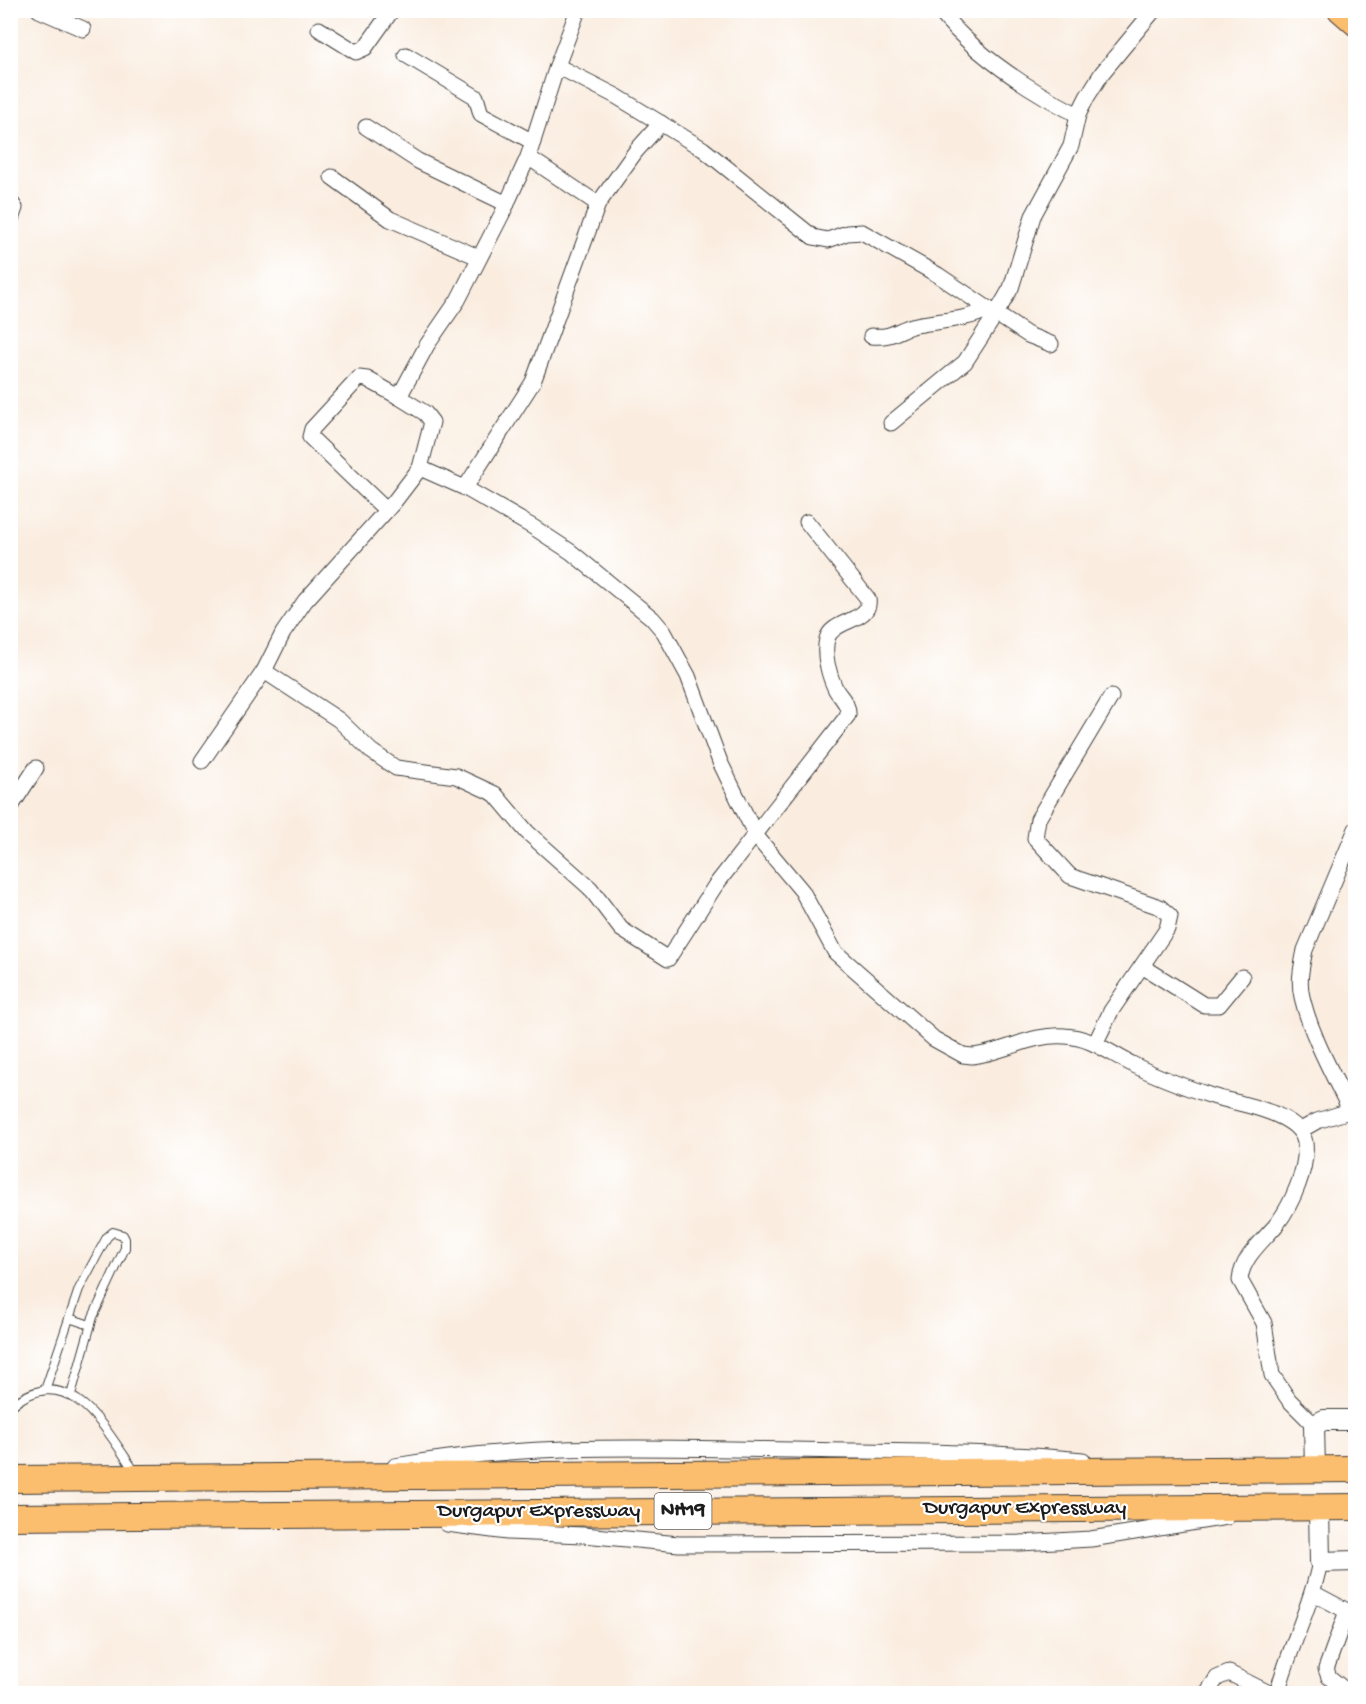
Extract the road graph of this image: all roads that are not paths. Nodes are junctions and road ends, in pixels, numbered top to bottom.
1 (39, 10) edge
2 (392, 10) edge
3 (578, 10) edge
4 (939, 10) edge
5 (1154, 10) edge
6 (1340, 10) edge
7 (1356, 24) edge
8 (83, 29) dead end
9 (319, 29) dead end
10 (405, 55) dead end
11 (557, 66) junction
12 (1078, 115) junction
13 (660, 123) junction
14 (366, 127) dead end
15 (533, 142) junction
16 (528, 157) junction
17 (332, 177) dead end
18 (10, 201) edge
19 (507, 204) junction
20 (597, 204) junction
21 (10, 222) edge
22 (478, 257) junction
23 (992, 311) junction
24 (871, 336) dead end
25 (1051, 344) dead end
26 (399, 397) junction
27 (891, 423) dead end
28 (420, 468) junction
29 (465, 488) junction
30 (386, 510) junction
31 (807, 522) dead end
32 (264, 671) junction
33 (1111, 697) dead end
34 (202, 761) dead end
35 (36, 768) dead end
36 (10, 808) edge
37 (1356, 829) edge
38 (756, 836) junction
39 (1142, 966) junction
40 (1242, 977) dead end
41 (1095, 1044) junction
42 (1353, 1110) edge
43 (1301, 1130) junction
44 (69, 1318) junction
45 (90, 1325) junction
46 (45, 1390) junction
47 (71, 1395) junction
48 (10, 1407) edge
49 (1356, 1420) edge
50 (1314, 1425) junction
51 (1356, 1469) edge
52 (1315, 1470) junction
53 (140, 1478) junction
54 (10, 1479) edge
55 (1319, 1507) junction
56 (1356, 1507) edge
57 (1277, 1508) junction
58 (378, 1513) junction
59 (10, 1517) edge
60 (1356, 1561) edge
61 (1320, 1562) junction
62 (1313, 1593) junction
63 (1206, 1694) edge
64 (1271, 1694) edge
65 (1277, 1694) edge
66 (1350, 1694) edge

1 - 8 street
2 - 9 street
3 - 11 street
4 - 12 street
5 - 12 street
6 - 7 main road
10 - 15 street
11 - 13 street
11 - 15 street
12 - 23 street
13 - 20 street
13 - 23 street
14 - 19 street
15 - 16 street
16 - 19 street
16 - 20 street
17 - 22 street
18 - 21 street
19 - 22 street
20 - 29 street
22 - 26 street
23 - 24 street
23 - 25 street
23 - 27 street
26 - 28 street
26 - 30 street
28 - 29 street
28 - 30 street
29 - 38 street
30 - 32 street
31 - 38 street
32 - 34 street
32 - 38 street
33 - 39 street
35 - 36 street
37 - 42 street
38 - 41 street
39 - 40 street
39 - 41 street
41 - 43 street
42 - 43 street
43 - 50 street
44 - 45 lane
44 - 45 lane
44 - 46 lane
45 - 47 lane
46 - 47 lane
46 - 48 lane
47 - 53 lane
49 - 50 street
50 - 52 street
51 - 52 highway, Durgapur Expressway / NH19
52 - 53 highway, Durgapur Expressway / NH19
53 - 54 highway, Durgapur Expressway / NH19
55 - 56 highway, Durgapur Expressway / NH19
55 - 57 highway, Durgapur Expressway / NH19
55 - 61 street
57 - 58 highway, Durgapur Expressway / NH19
57 - 58 street
58 - 59 highway, Durgapur Expressway / NH19
60 - 61 street
61 - 62 street
62 - 65 street
62 - 66 street
63 - 64 street

